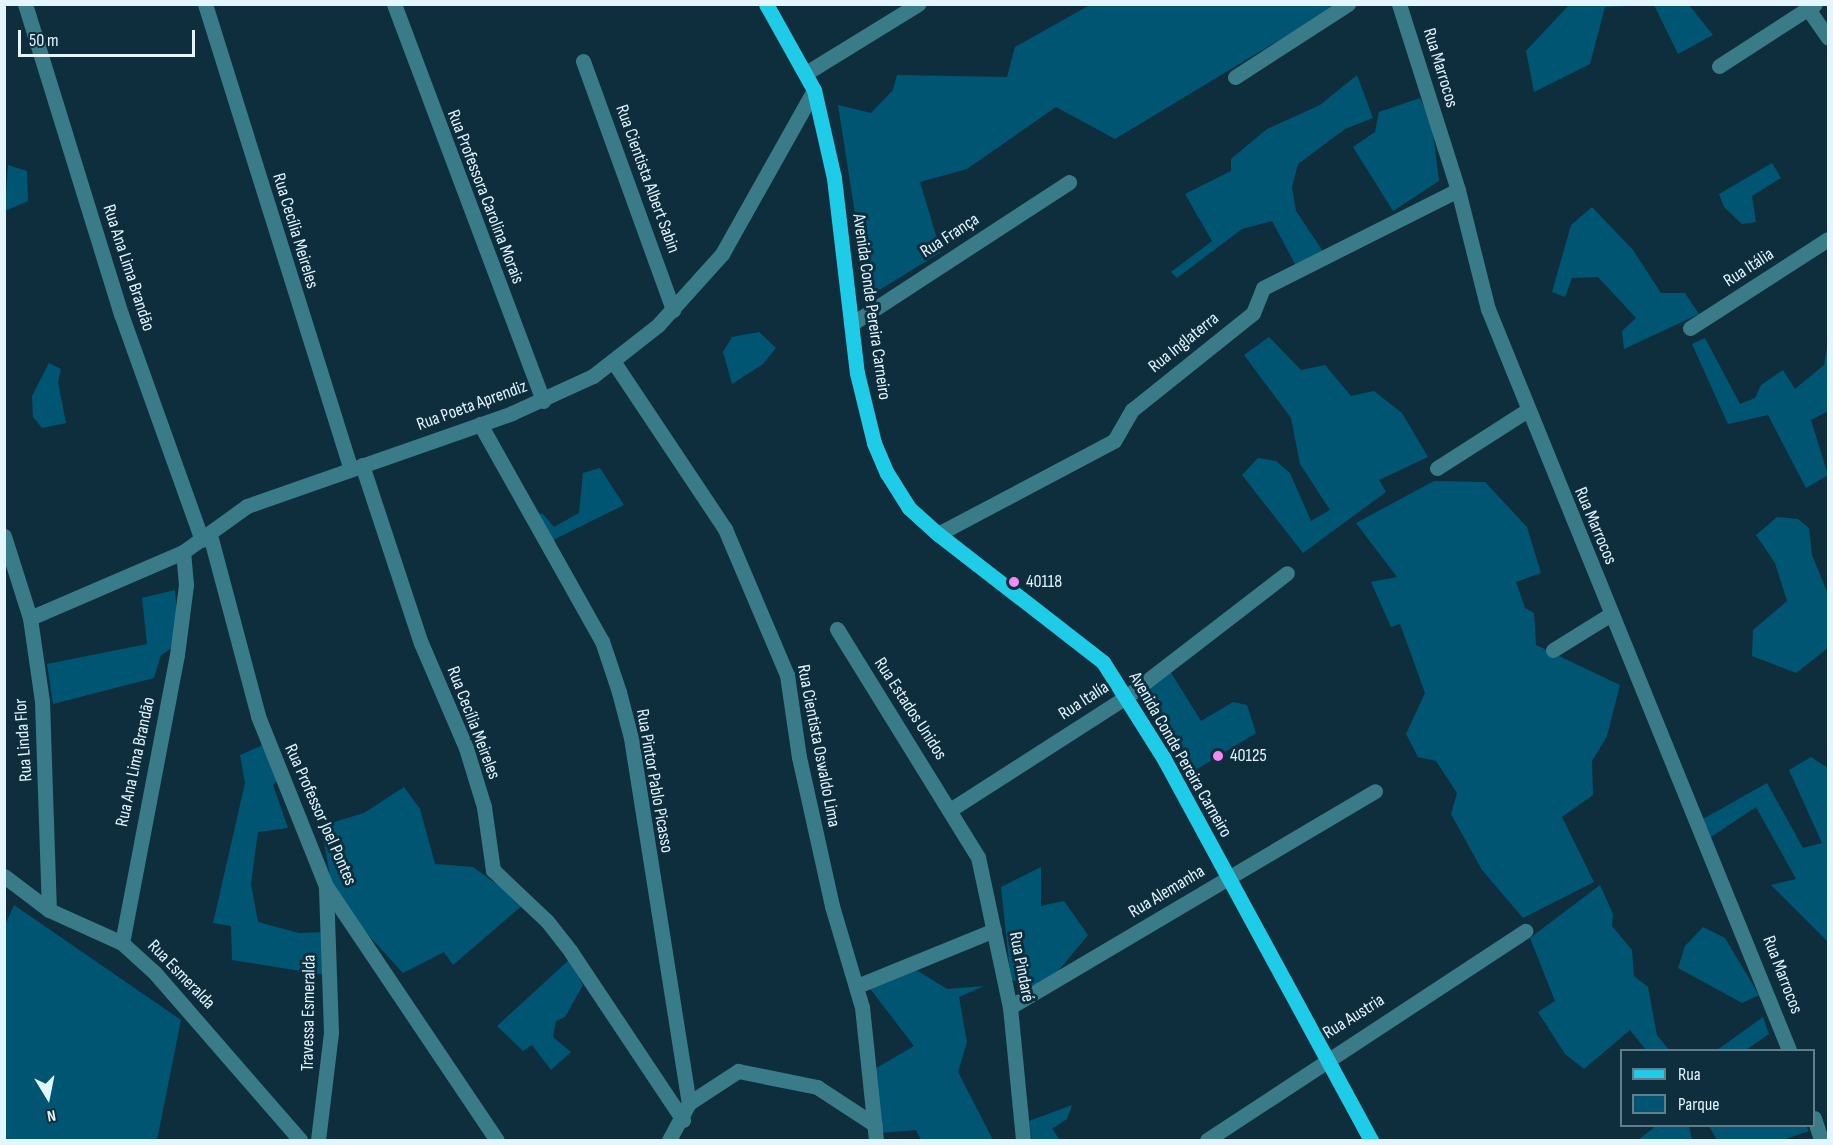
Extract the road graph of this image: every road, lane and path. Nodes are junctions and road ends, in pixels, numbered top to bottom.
1 (25, 4) edge
2 (205, 4) edge
3 (394, 4) edge
4 (766, 4) edge
5 (918, 4) edge
6 (1348, 4) edge
7 (1399, 4) edge
8 (1812, 7) edge
9 (1828, 38) edge
10 (584, 61) dead end
11 (1719, 66) dead end
12 (806, 73) junction
13 (1235, 77) dead end
14 (814, 90) junction
15 (1069, 182) dead end
16 (1458, 190) junction
17 (1828, 240) edge
18 (673, 310) junction
19 (853, 323) junction
20 (1690, 328) dead end
21 (613, 361) junction
22 (543, 401) junction
23 (1526, 411) junction
24 (480, 424) junction
25 (356, 467) junction
26 (1437, 468) dead end
27 (938, 534) junction
28 (4, 536) edge
29 (206, 537) junction
30 (183, 552) junction
31 (1287, 573) dead end
32 (1611, 614) junction
33 (30, 618) junction
34 (837, 628) dead end
35 (1553, 650) dead end
36 (1126, 697) junction
37 (1375, 790) dead end
38 (952, 808) junction
39 (4, 876) edge
40 (1228, 878) junction
41 (326, 886) junction
42 (49, 910) junction
43 (994, 930) junction
44 (1525, 931) dead end
45 (122, 943) junction
46 (857, 987) junction
47 (1010, 1007) junction
48 (1790, 1049) edge
49 (1328, 1056) junction
50 (689, 1103) junction
51 (683, 1120) junction
52 (1815, 1121) edge
53 (875, 1133) edge
54 (300, 1140) edge
55 (318, 1140) edge
56 (497, 1140) edge
57 (669, 1140) edge
58 (1023, 1140) edge
59 (1207, 1140) edge
60 (1371, 1140) edge
61 (1821, 1140) edge

1 - 29 street, Rua Ana Lima Brandão
2 - 25 street, Rua Cecília Meireles
3 - 22 street, Rua Professora Carolina Morais
4 - 12 main road, Avenida Conde Pereira Carneiro
5 - 12 street
6 - 13 street
7 - 16 street, Rua Marrocos
8 - 9 street
8 - 11 street
10 - 18 street, Rua Cientista Albert Sabin
12 - 14 main road, Avenida Conde Pereira Carneiro
14 - 18 street, Rua Poeta Aprendiz
14 - 19 main road, Avenida Conde Pereira Carneiro
15 - 19 street, Rua França
16 - 23 street, Rua Marrocos
16 - 27 street, Rua Inglaterra
17 - 20 street, Rua Itália
18 - 21 street, Rua Poeta Aprendiz
19 - 27 main road, Avenida Conde Pereira Carneiro
21 - 22 street, Rua Poeta Aprendiz
21 - 46 street, Rua Cientista Oswaldo Lima
22 - 24 street, Rua Poeta Aprendiz
23 - 26 street
23 - 32 street, Rua Marrocos
24 - 25 street, Rua Poeta Aprendiz
24 - 50 street, Rua Pintor Pablo Picasso
25 - 29 street, Rua Poeta Aprendiz
25 - 51 street, Rua Cecília Meireles
27 - 36 main road, Avenida Conde Pereira Carneiro
28 - 33 street, Rua Linda Flor
29 - 30 street, Rua Poeta Aprendiz
29 - 41 street, Rua Professor Joel Pontes
30 - 33 street, Rua Poeta Aprendiz
30 - 45 street, Rua Ana Lima Brandão
31 - 36 street, Rua Italía
32 - 35 street
32 - 48 street, Rua Marrocos
33 - 42 street, Rua Linda Flor
34 - 38 street, Rua Estados Unidos
36 - 38 street, Rua Italía
36 - 40 main road, Avenida Conde Pereira Carneiro
37 - 40 street, Rua Alemanha
38 - 43 street, Rua Pindaré
39 - 42 street, Rua Esmeralda
40 - 47 street, Rua Alemanha
40 - 49 main road, Avenida Conde Pereira Carneiro
41 - 55 street, Travessa Esmeralda
41 - 56 street, Rua Professor Joel Pontes
42 - 45 street, Rua Esmeralda
43 - 46 street
43 - 47 street, Rua Pindaré
44 - 49 street, Rua Austria
45 - 54 street, Rua Esmeralda
46 - 53 street, Rua Cientista Oswaldo Lima
47 - 58 street, Rua Pindaré
49 - 59 street, Rua Austria
49 - 60 main road, Avenida Conde Pereira Carneiro
50 - 51 street
50 - 53 street
51 - 57 street
52 - 61 street

